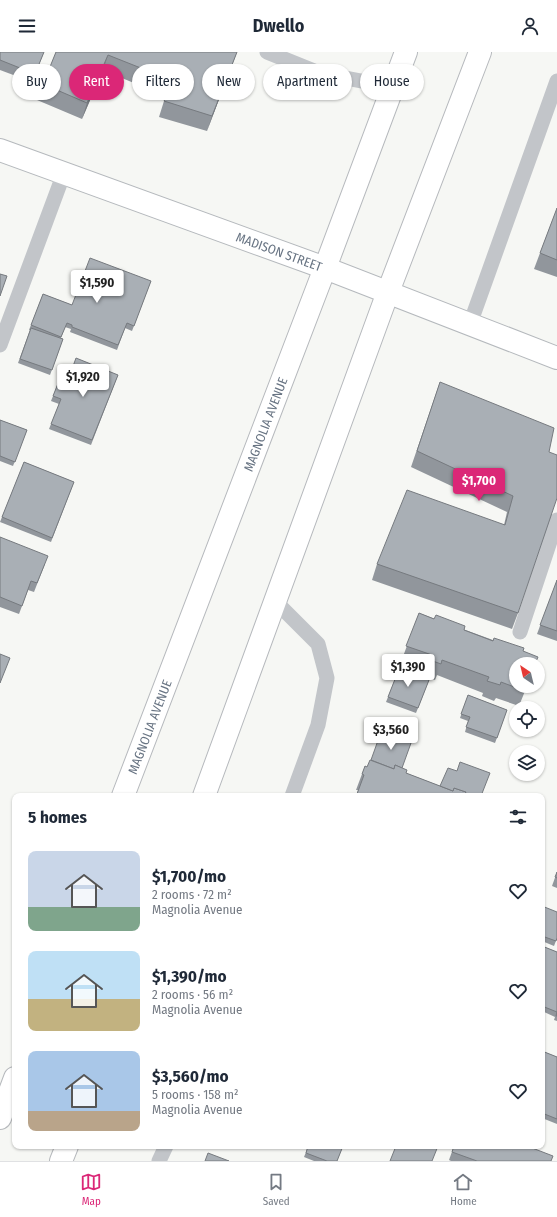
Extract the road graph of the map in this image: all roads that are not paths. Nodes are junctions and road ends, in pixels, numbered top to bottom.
1 (267, 52) edge
2 (406, 52) edge
3 (480, 52) edge
4 (402, 64) edge
5 (360, 81) edge
6 (557, 81) edge
7 (388, 100) edge
8 (0, 150) edge
9 (64, 173) junction
10 (325, 268) junction
11 (388, 292) junction
12 (470, 324) junction
13 (0, 345) edge
14 (557, 358) edge
15 (557, 520) edge
16 (275, 601) junction
17 (520, 632) edge
18 (124, 793) edge
19 (205, 793) edge
20 (293, 793) edge
21 (12, 1086) edge
22 (0, 1118) edge
23 (66, 1149) edge
24 (165, 1149) edge
25 (61, 1161) edge
26 (159, 1161) edge

1 - 5 lane
2 - 4 main road, MAGNOLIA AVENUE
3 - 11 main road
6 - 12 lane
7 - 10 main road, MAGNOLIA AVENUE
8 - 9 main road, MADISON STREET
9 - 10 main road, MADISON STREET
9 - 13 lane
10 - 11 main road, MADISON STREET
10 - 18 main road, MAGNOLIA AVENUE
11 - 12 main road, MADISON STREET
11 - 16 main road
12 - 14 main road, MADISON STREET
15 - 17 lane
16 - 19 main road
16 - 20 lane
21 - 22 main road
23 - 25 main road
24 - 26 lane

